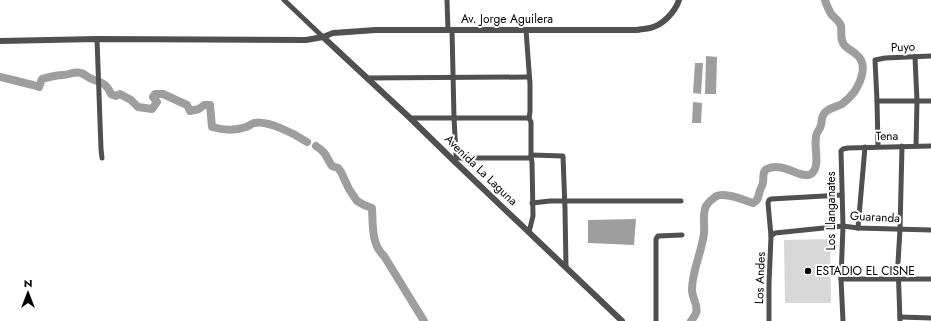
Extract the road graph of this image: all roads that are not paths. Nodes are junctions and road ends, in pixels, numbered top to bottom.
1 (284, 0) edge
2 (447, 0) edge
3 (679, 0) edge
4 (450, 30) junction
5 (526, 30) junction
6 (323, 37) junction
7 (97, 39) junction
8 (0, 41) edge
9 (931, 56) edge
10 (915, 57) junction
11 (529, 77) junction
12 (367, 78) junction
13 (453, 78) junction
14 (877, 101) junction
15 (917, 101) junction
16 (931, 101) edge
17 (410, 118) junction
18 (454, 118) junction
19 (529, 118) junction
20 (878, 146) junction
21 (902, 146) junction
22 (916, 146) junction
23 (931, 146) edge
24 (865, 147) junction
25 (843, 149) joint
26 (531, 156) junction
27 (102, 158) dead end
28 (454, 159) junction
29 (842, 195) junction
30 (564, 201) junction
31 (680, 201) dead end
32 (532, 203) junction
33 (843, 226) junction
34 (858, 228) junction
35 (900, 229) junction
36 (931, 230) edge
37 (529, 232) junction
38 (682, 235) dead end
39 (771, 236) junction
40 (566, 267) junction
41 (840, 279) junction
42 (899, 279) junction
43 (931, 279) edge
44 (931, 318) edge
45 (900, 319) edge
46 (622, 321) edge
47 (656, 321) edge
48 (769, 321) edge
49 (843, 321) edge

1 - 6 street
2 - 4 street
3 - 5 street, Av. Jorge Aguilera
4 - 5 street, Av. Jorge Aguilera
4 - 6 street, Av. Jorge Aguilera
4 - 13 street
5 - 11 street
6 - 7 street, Av. Jorge Aguilera
6 - 12 street, Avenida La Laguna
7 - 8 street, Av. Jorge Aguilera
7 - 27 street
9 - 10 street, Puyo
10 - 14 street, Puyo
10 - 15 street
11 - 13 street
11 - 19 street
12 - 13 street
12 - 17 street, Avenida La Laguna
13 - 18 street
14 - 15 street
14 - 20 street
15 - 16 street
15 - 22 street
17 - 18 street
17 - 28 street, Avenida La Laguna
18 - 19 street
18 - 28 street
19 - 26 street
20 - 21 street, Tena
20 - 24 street, Tena
21 - 22 street, Tena
21 - 35 street
22 - 23 street, Tena
24 - 25 street, Tena
24 - 34 street
25 - 29 street, Los Llanganates
26 - 28 street
26 - 30 street
26 - 32 street
28 - 37 street, Avenida La Laguna
29 - 33 street, Los Llanganates
29 - 39 street, Los Andes
30 - 31 street
30 - 32 street
30 - 40 street
32 - 37 street
33 - 34 street, Guaranda
33 - 39 street, Guaranda
33 - 41 street, Los Llanganates
34 - 35 street, Guaranda
35 - 36 street, Guaranda
35 - 42 street
37 - 40 street, Avenida La Laguna
38 - 47 street
39 - 48 street, Los Andes
40 - 46 street, Avenida La Laguna
41 - 42 street
41 - 49 street, Los Llanganates
42 - 43 street
42 - 45 street
44 - 45 street

